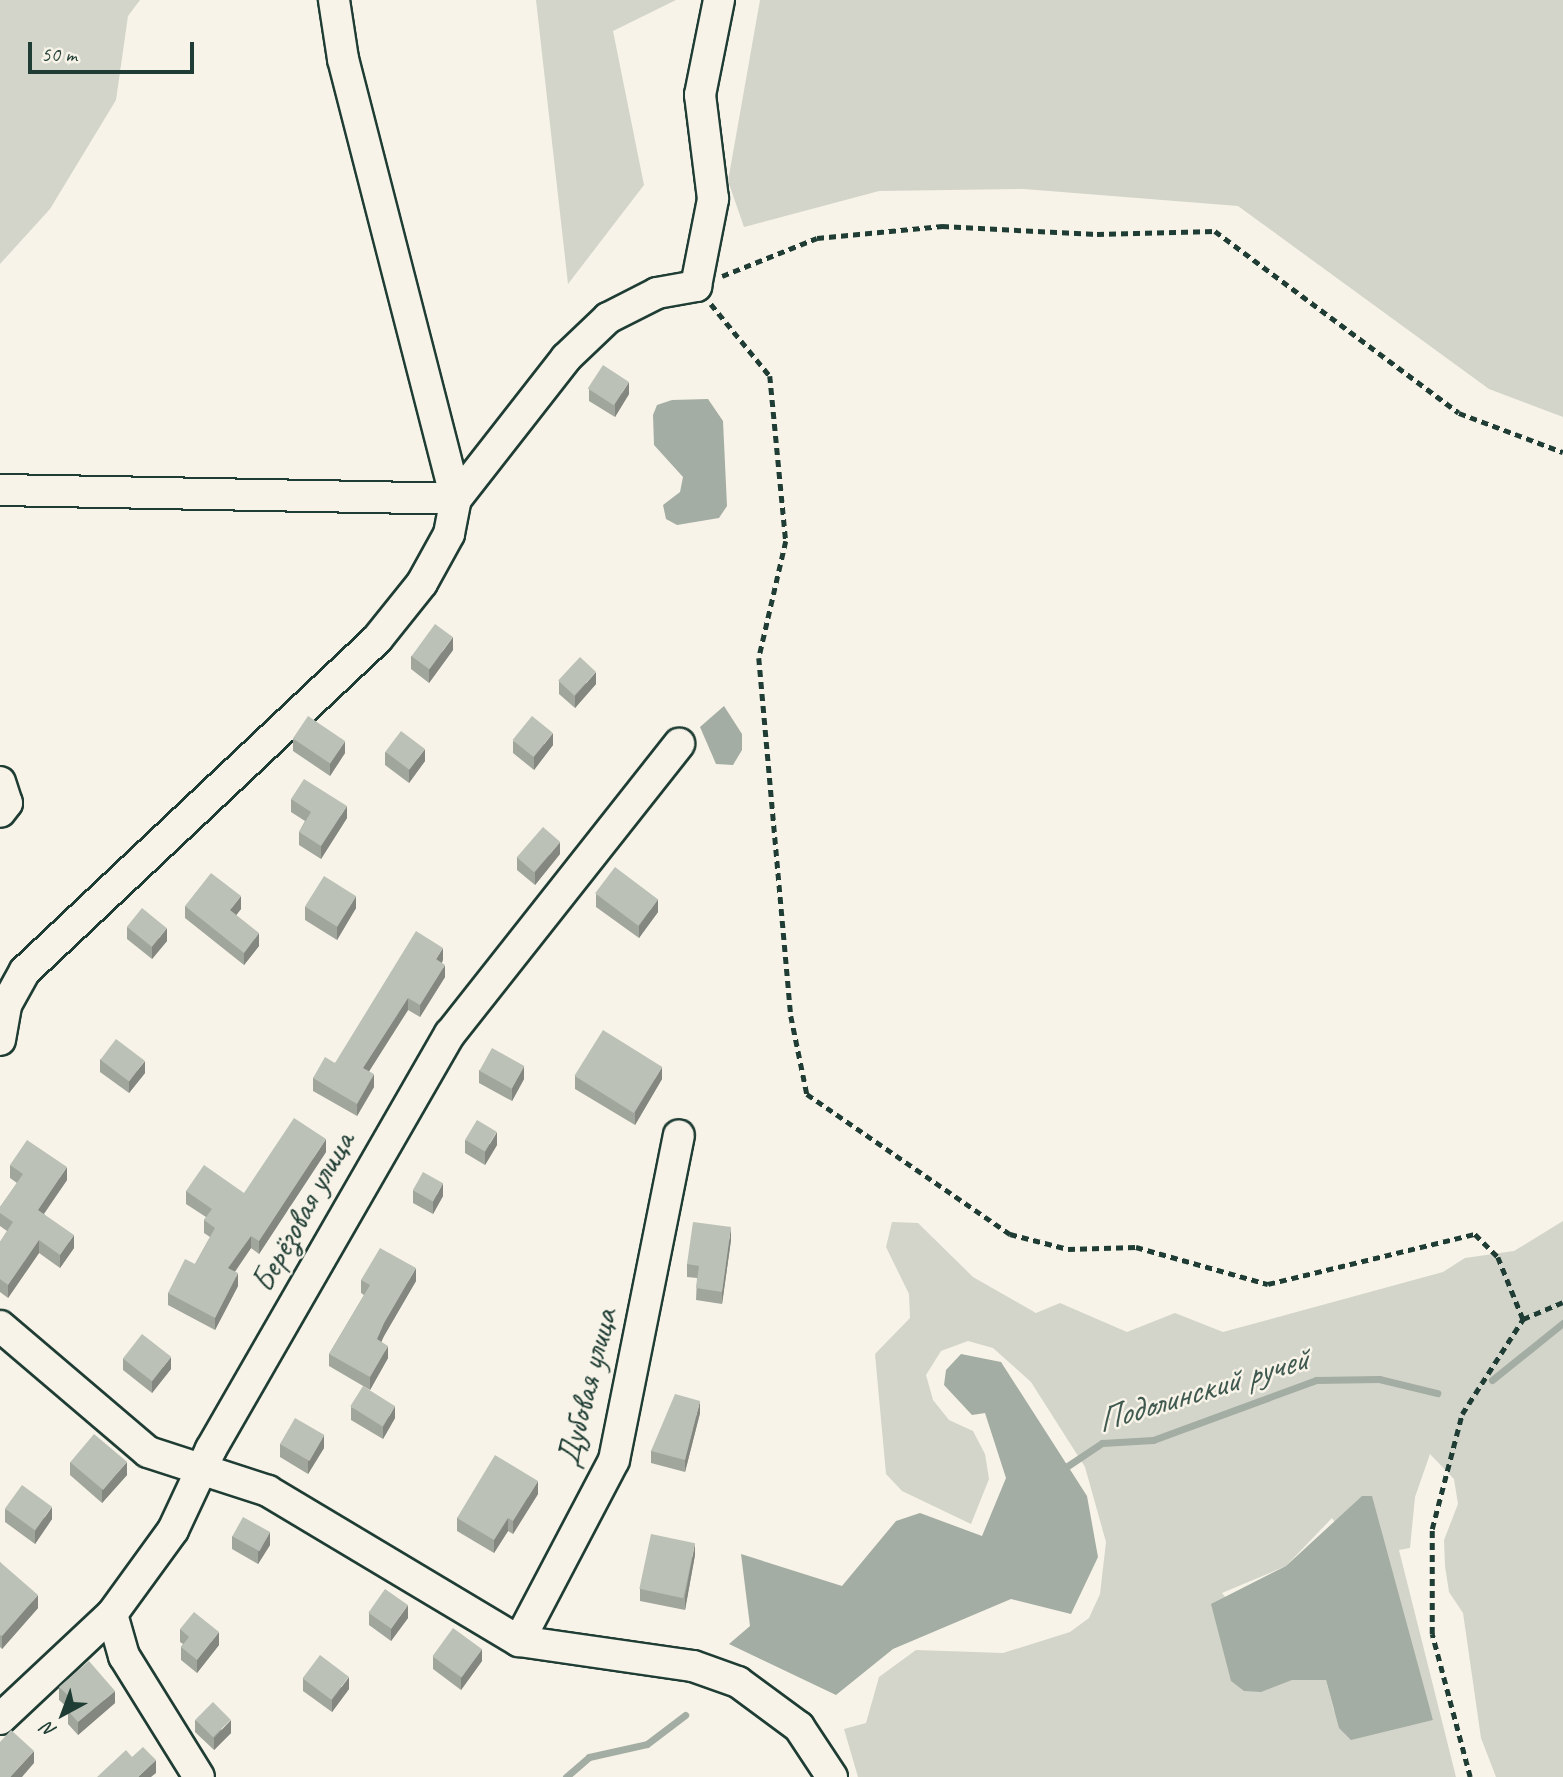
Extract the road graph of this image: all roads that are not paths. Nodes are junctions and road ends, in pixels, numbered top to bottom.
1 (334, 0) edge
2 (719, 0) edge
3 (0, 490) edge
4 (456, 499) junction
5 (679, 744) dead end
6 (0, 782) edge
7 (0, 812) edge
8 (0, 1040) edge
9 (679, 1135) dead end
10 (0, 1326) edge
11 (199, 1471) junction
12 (112, 1615) junction
13 (519, 1641) junction
14 (0, 1719) edge
15 (199, 1777) edge
16 (832, 1777) edge

1 - 4 street
2 - 4 street
3 - 4 street
4 - 8 street
5 - 11 street, Берёзовая улица
6 - 7 street
9 - 13 street, Дубовая улица
10 - 11 street
11 - 12 street, Берёзовая улица
11 - 13 street
12 - 14 street, Берёзовая улица
12 - 15 street
13 - 16 street

